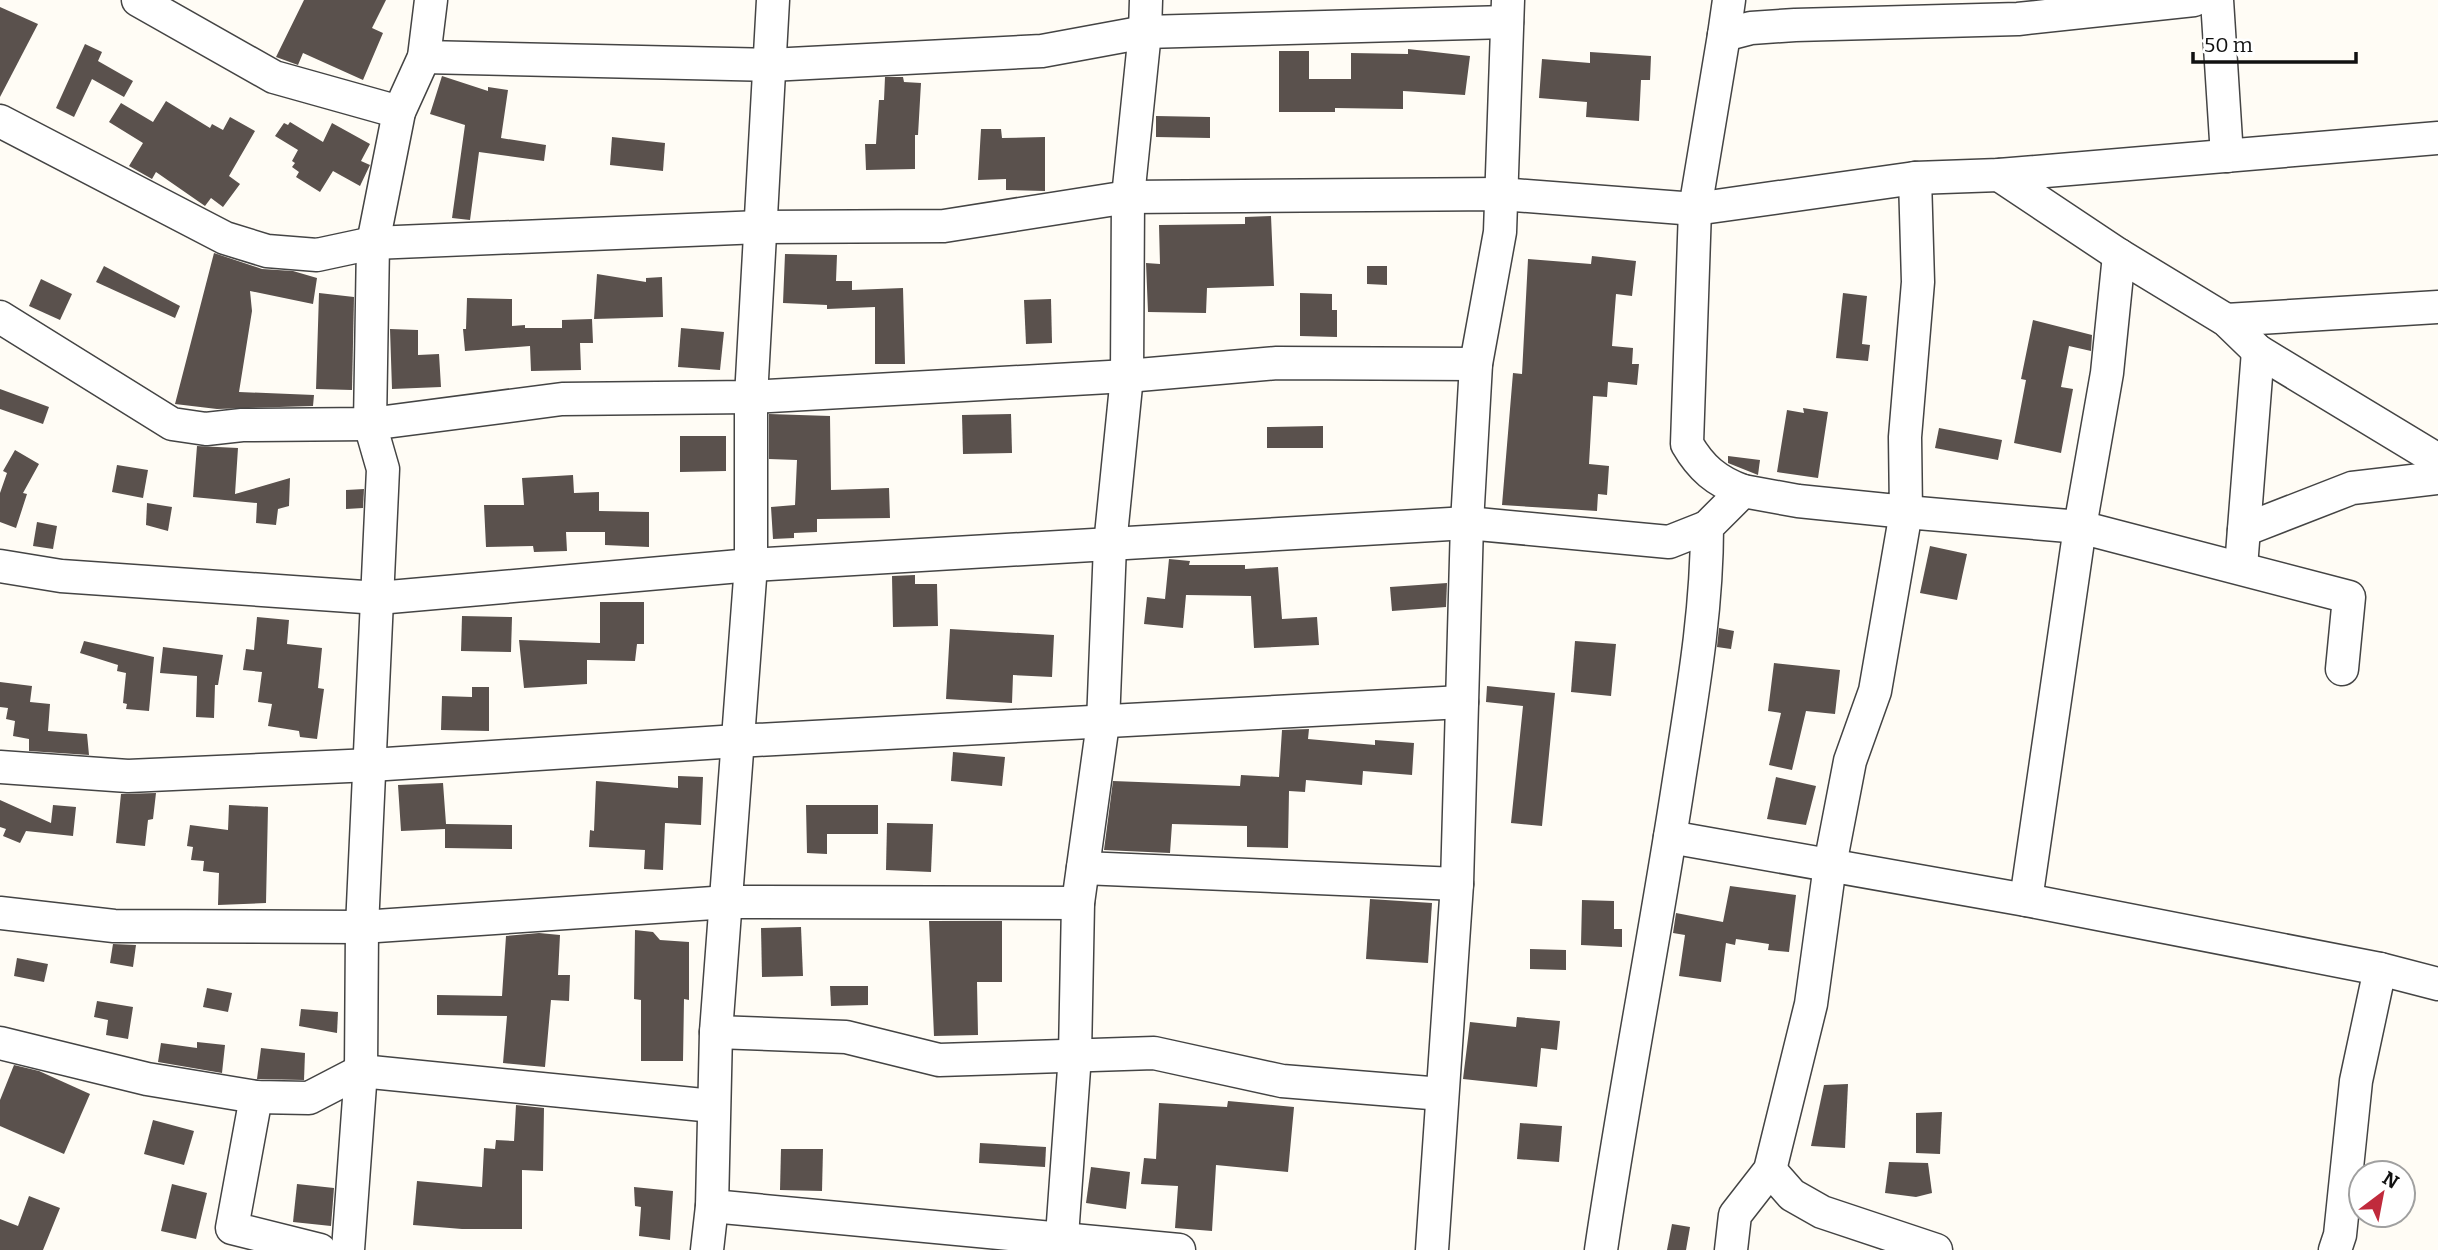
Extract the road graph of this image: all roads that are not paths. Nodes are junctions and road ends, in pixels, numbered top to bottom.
1 (138, 0) edge
2 (431, 0) edge
3 (773, 0) edge
4 (1146, 0) edge
5 (1729, 0) edge
6 (2194, 0) edge
7 (2217, 0) edge
8 (1507, 11) edge
9 (1145, 32) junction
10 (1724, 35) junction
11 (424, 57) junction
12 (770, 65) junction
13 (399, 112) junction
14 (0, 121) edge
15 (2438, 138) edge
16 (2227, 156) junction
17 (1999, 175) junction
18 (1915, 178) junction
19 (1501, 194) junction
20 (1128, 197) junction
21 (1695, 209) junction
22 (760, 227) junction
23 (373, 243) junction
24 (2119, 255) junction
25 (2438, 307) edge
26 (0, 317) edge
27 (2226, 320) junction
28 (2258, 351) junction
29 (1476, 364) junction
30 (1127, 376) junction
31 (751, 397) junction
32 (370, 424) junction
33 (2438, 460) edge
34 (2438, 478) edge
35 (1743, 491) junction
36 (1906, 512) junction
37 (1467, 523) junction
38 (1707, 527) junction
39 (2080, 527) junction
40 (2244, 530) junction
41 (1110, 545) junction
42 (751, 565) junction
43 (0, 566) edge
44 (2241, 567) junction
45 (378, 598) junction
46 (2342, 670) dead end
47 (1462, 702) junction
48 (1103, 723) junction
49 (737, 741) junction
50 (371, 765) junction
51 (0, 767) edge
52 (1670, 837) junction
53 (1830, 865) junction
54 (1083, 868) junction
55 (1457, 884) junction
56 (2026, 900) junction
57 (728, 902) junction
58 (1078, 903) junction
59 (0, 913) edge
60 (362, 927) junction
61 (2380, 969) junction
62 (2438, 984) edge
63 (716, 1032) junction
64 (0, 1044) edge
65 (1075, 1055) junction
66 (361, 1071) junction
67 (1442, 1094) junction
68 (256, 1097) junction
69 (713, 1106) junction
70 (1770, 1170) junction
71 (712, 1206) junction
72 (1062, 1245) edge
73 (320, 1250) edge
74 (348, 1250) edge
75 (707, 1250) edge
76 (1179, 1250) edge
77 (1432, 1250) edge
78 (1601, 1250) edge
79 (1731, 1250) edge
80 (1936, 1250) edge
81 (2335, 1250) edge

1 - 13 street
2 - 11 street
3 - 12 street
4 - 9 street
5 - 10 street
6 - 10 street
7 - 16 street
8 - 9 street
8 - 19 street
9 - 12 street
9 - 20 street
10 - 21 street
11 - 12 street
11 - 13 street
12 - 22 street
13 - 23 street
14 - 23 street
15 - 16 street
16 - 17 street
17 - 18 street
17 - 24 street
18 - 21 street
18 - 36 street
19 - 20 street
19 - 21 street
19 - 29 street
20 - 22 street
20 - 30 street
21 - 35 street
22 - 23 street
22 - 31 street
23 - 32 street
24 - 27 street
24 - 39 street
25 - 27 street
26 - 32 street
27 - 28 street
28 - 33 street
28 - 40 street
29 - 30 street
29 - 37 street
30 - 31 street
30 - 41 street
31 - 32 street
31 - 42 street
32 - 45 street
34 - 40 street
35 - 36 street
35 - 38 street
36 - 39 street
36 - 53 street
37 - 38 street
37 - 41 street
37 - 47 street
38 - 52 street
39 - 44 street
39 - 56 street
40 - 44 street
41 - 42 street
41 - 48 street
42 - 45 street
42 - 49 street
43 - 45 street
44 - 46 street
45 - 50 street
47 - 48 street
47 - 55 street
48 - 49 street
48 - 54 street
49 - 50 street
49 - 57 street
50 - 51 street
50 - 60 street
52 - 53 street
52 - 78 street
53 - 56 street
53 - 70 street
54 - 55 street
54 - 58 street
55 - 67 street
56 - 61 street
57 - 58 street
57 - 60 street
57 - 63 street
58 - 65 street
59 - 60 street
60 - 66 street
61 - 62 street
61 - 81 street
63 - 65 street
63 - 69 street
64 - 68 street
65 - 67 street
65 - 72 street
66 - 68 street
66 - 69 street
66 - 74 street
67 - 77 street
68 - 73 street
69 - 71 street
70 - 79 street
70 - 80 street
71 - 72 street
71 - 75 street
72 - 76 street

